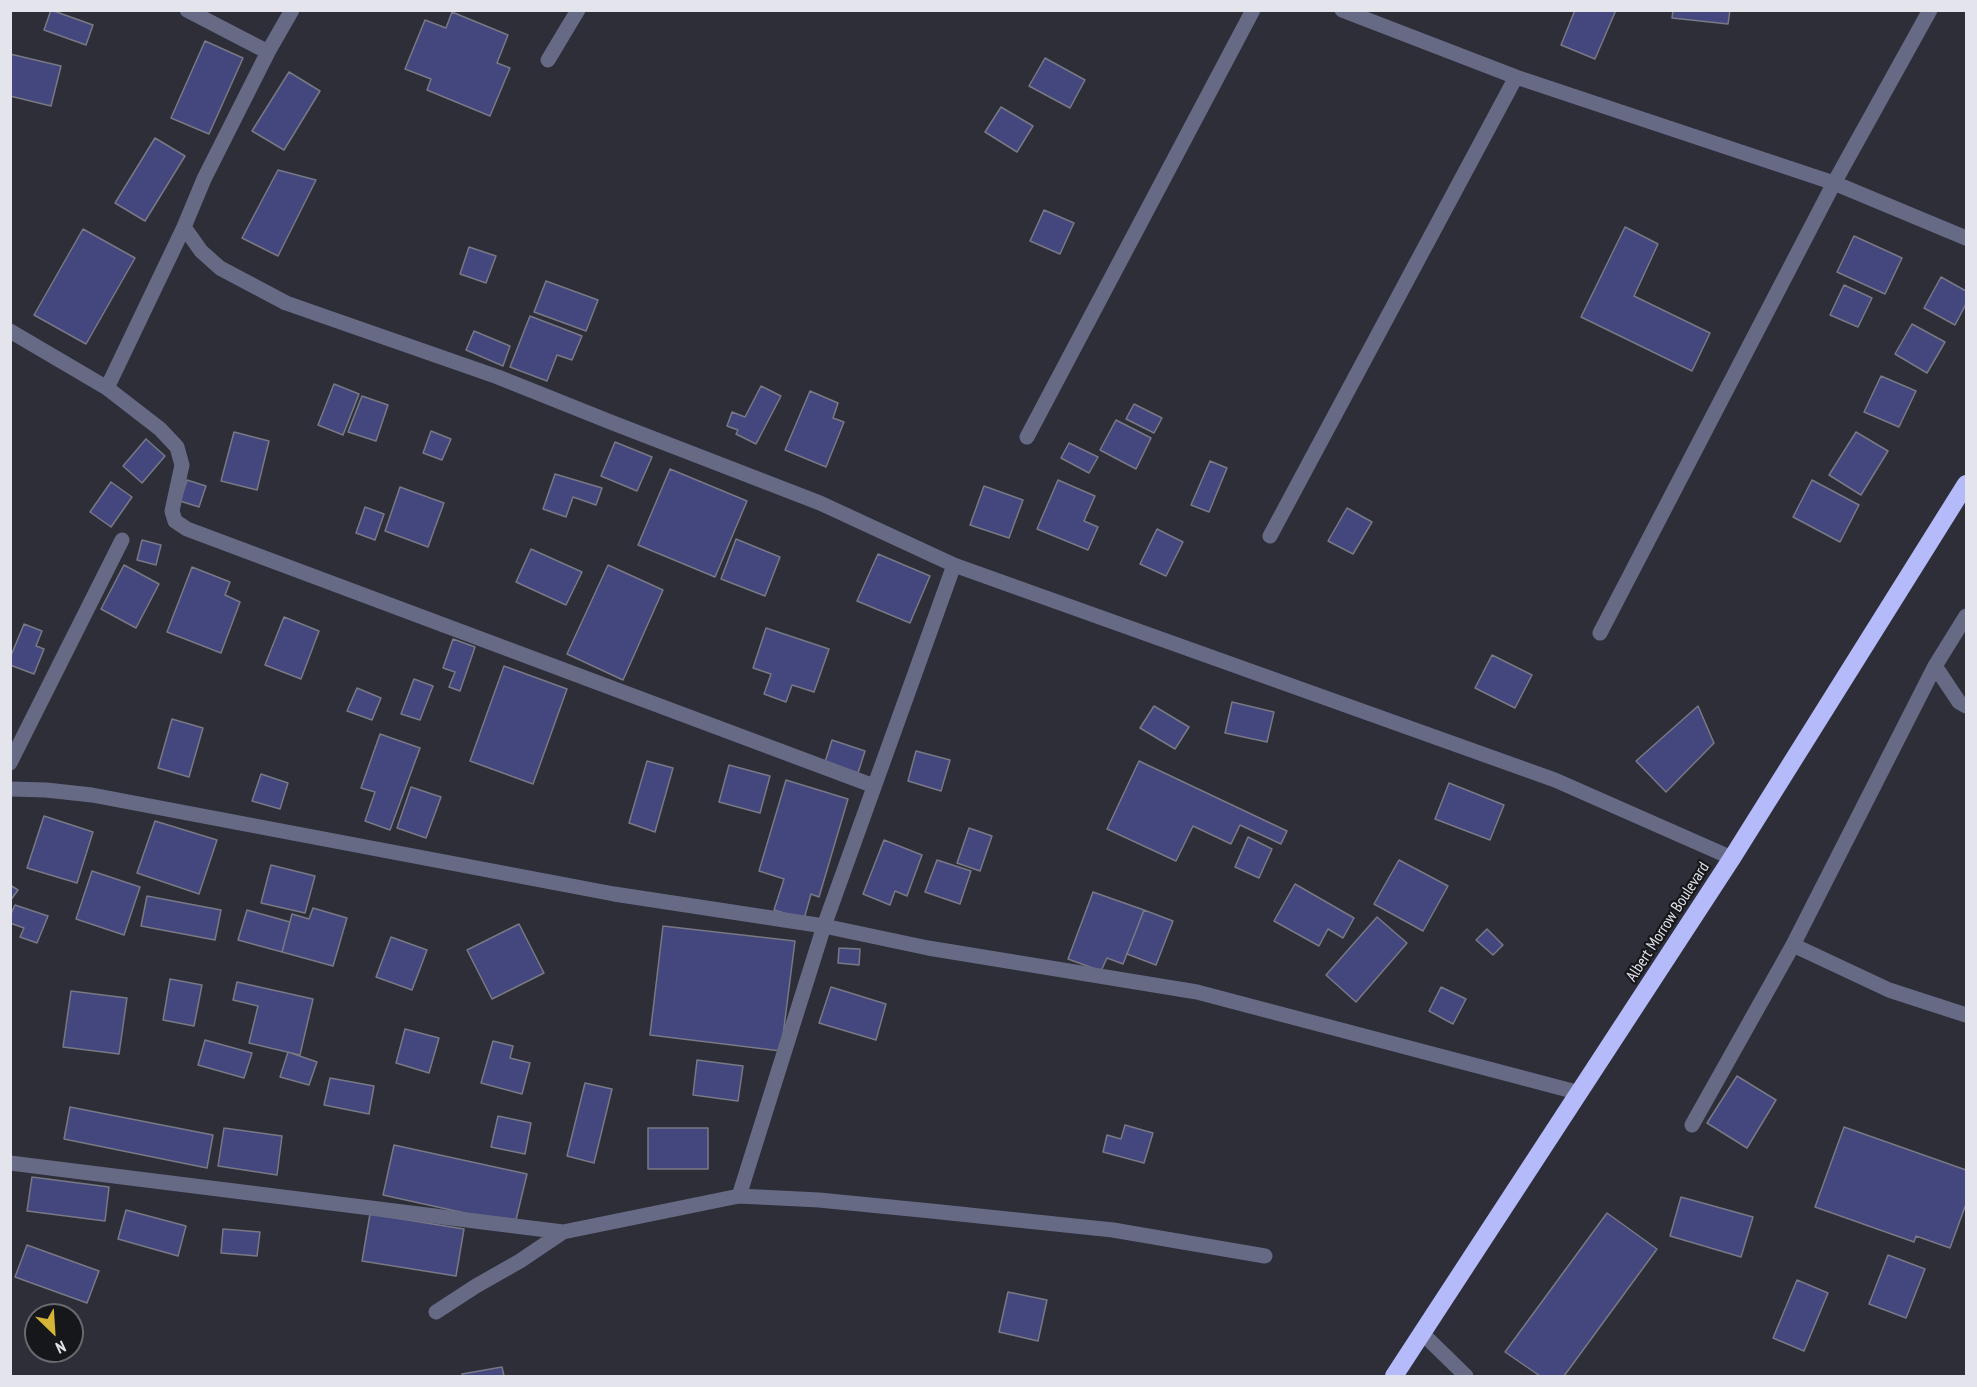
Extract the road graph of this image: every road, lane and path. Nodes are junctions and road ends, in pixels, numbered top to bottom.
1 (187, 10) edge
2 (292, 10) edge
3 (578, 10) edge
4 (1253, 10) edge
5 (1342, 10) edge
6 (1930, 10) edge
7 (268, 52) junction
8 (548, 60) dead end
9 (1516, 77) junction
10 (1834, 183) junction
11 (184, 227) junction
12 (1966, 238) edge
13 (10, 332) edge
14 (107, 388) junction
15 (1028, 437) dead end
16 (1966, 484) edge
17 (1270, 536) dead end
18 (122, 540) dead end
19 (954, 565) junction
20 (1966, 616) edge
21 (1600, 633) dead end
22 (1935, 666) junction
23 (1966, 706) edge
24 (10, 763) edge
25 (874, 786) junction
26 (10, 789) edge
27 (1732, 858) junction
28 (824, 926) junction
29 (1793, 945) junction
30 (1966, 1015) edge
31 (1580, 1093) junction
32 (1692, 1125) dead end
33 (10, 1163) edge
34 (739, 1196) junction
35 (563, 1232) junction
36 (1266, 1256) dead end
37 (436, 1312) dead end
38 (1423, 1334) junction
39 (1394, 1377) edge
40 (1466, 1377) edge

1 - 7 street
2 - 7 street
3 - 8 street
4 - 15 street
5 - 9 street
6 - 10 street
7 - 11 street
9 - 10 street
9 - 17 street
10 - 12 street
10 - 21 street
11 - 14 street
11 - 19 street
13 - 14 street
14 - 25 street
16 - 27 highway, Albert Morrow Boulevard
18 - 24 street
19 - 25 street
19 - 27 street
20 - 22 street
22 - 23 street
22 - 29 street
25 - 28 street
26 - 28 street
27 - 31 highway, Albert Morrow Boulevard
28 - 31 street
28 - 34 street
29 - 30 street
29 - 32 street
31 - 38 highway, Albert Morrow Boulevard
33 - 35 street
34 - 35 street
34 - 36 street
35 - 37 street
38 - 39 highway, Albert Morrow Boulevard
38 - 40 street

